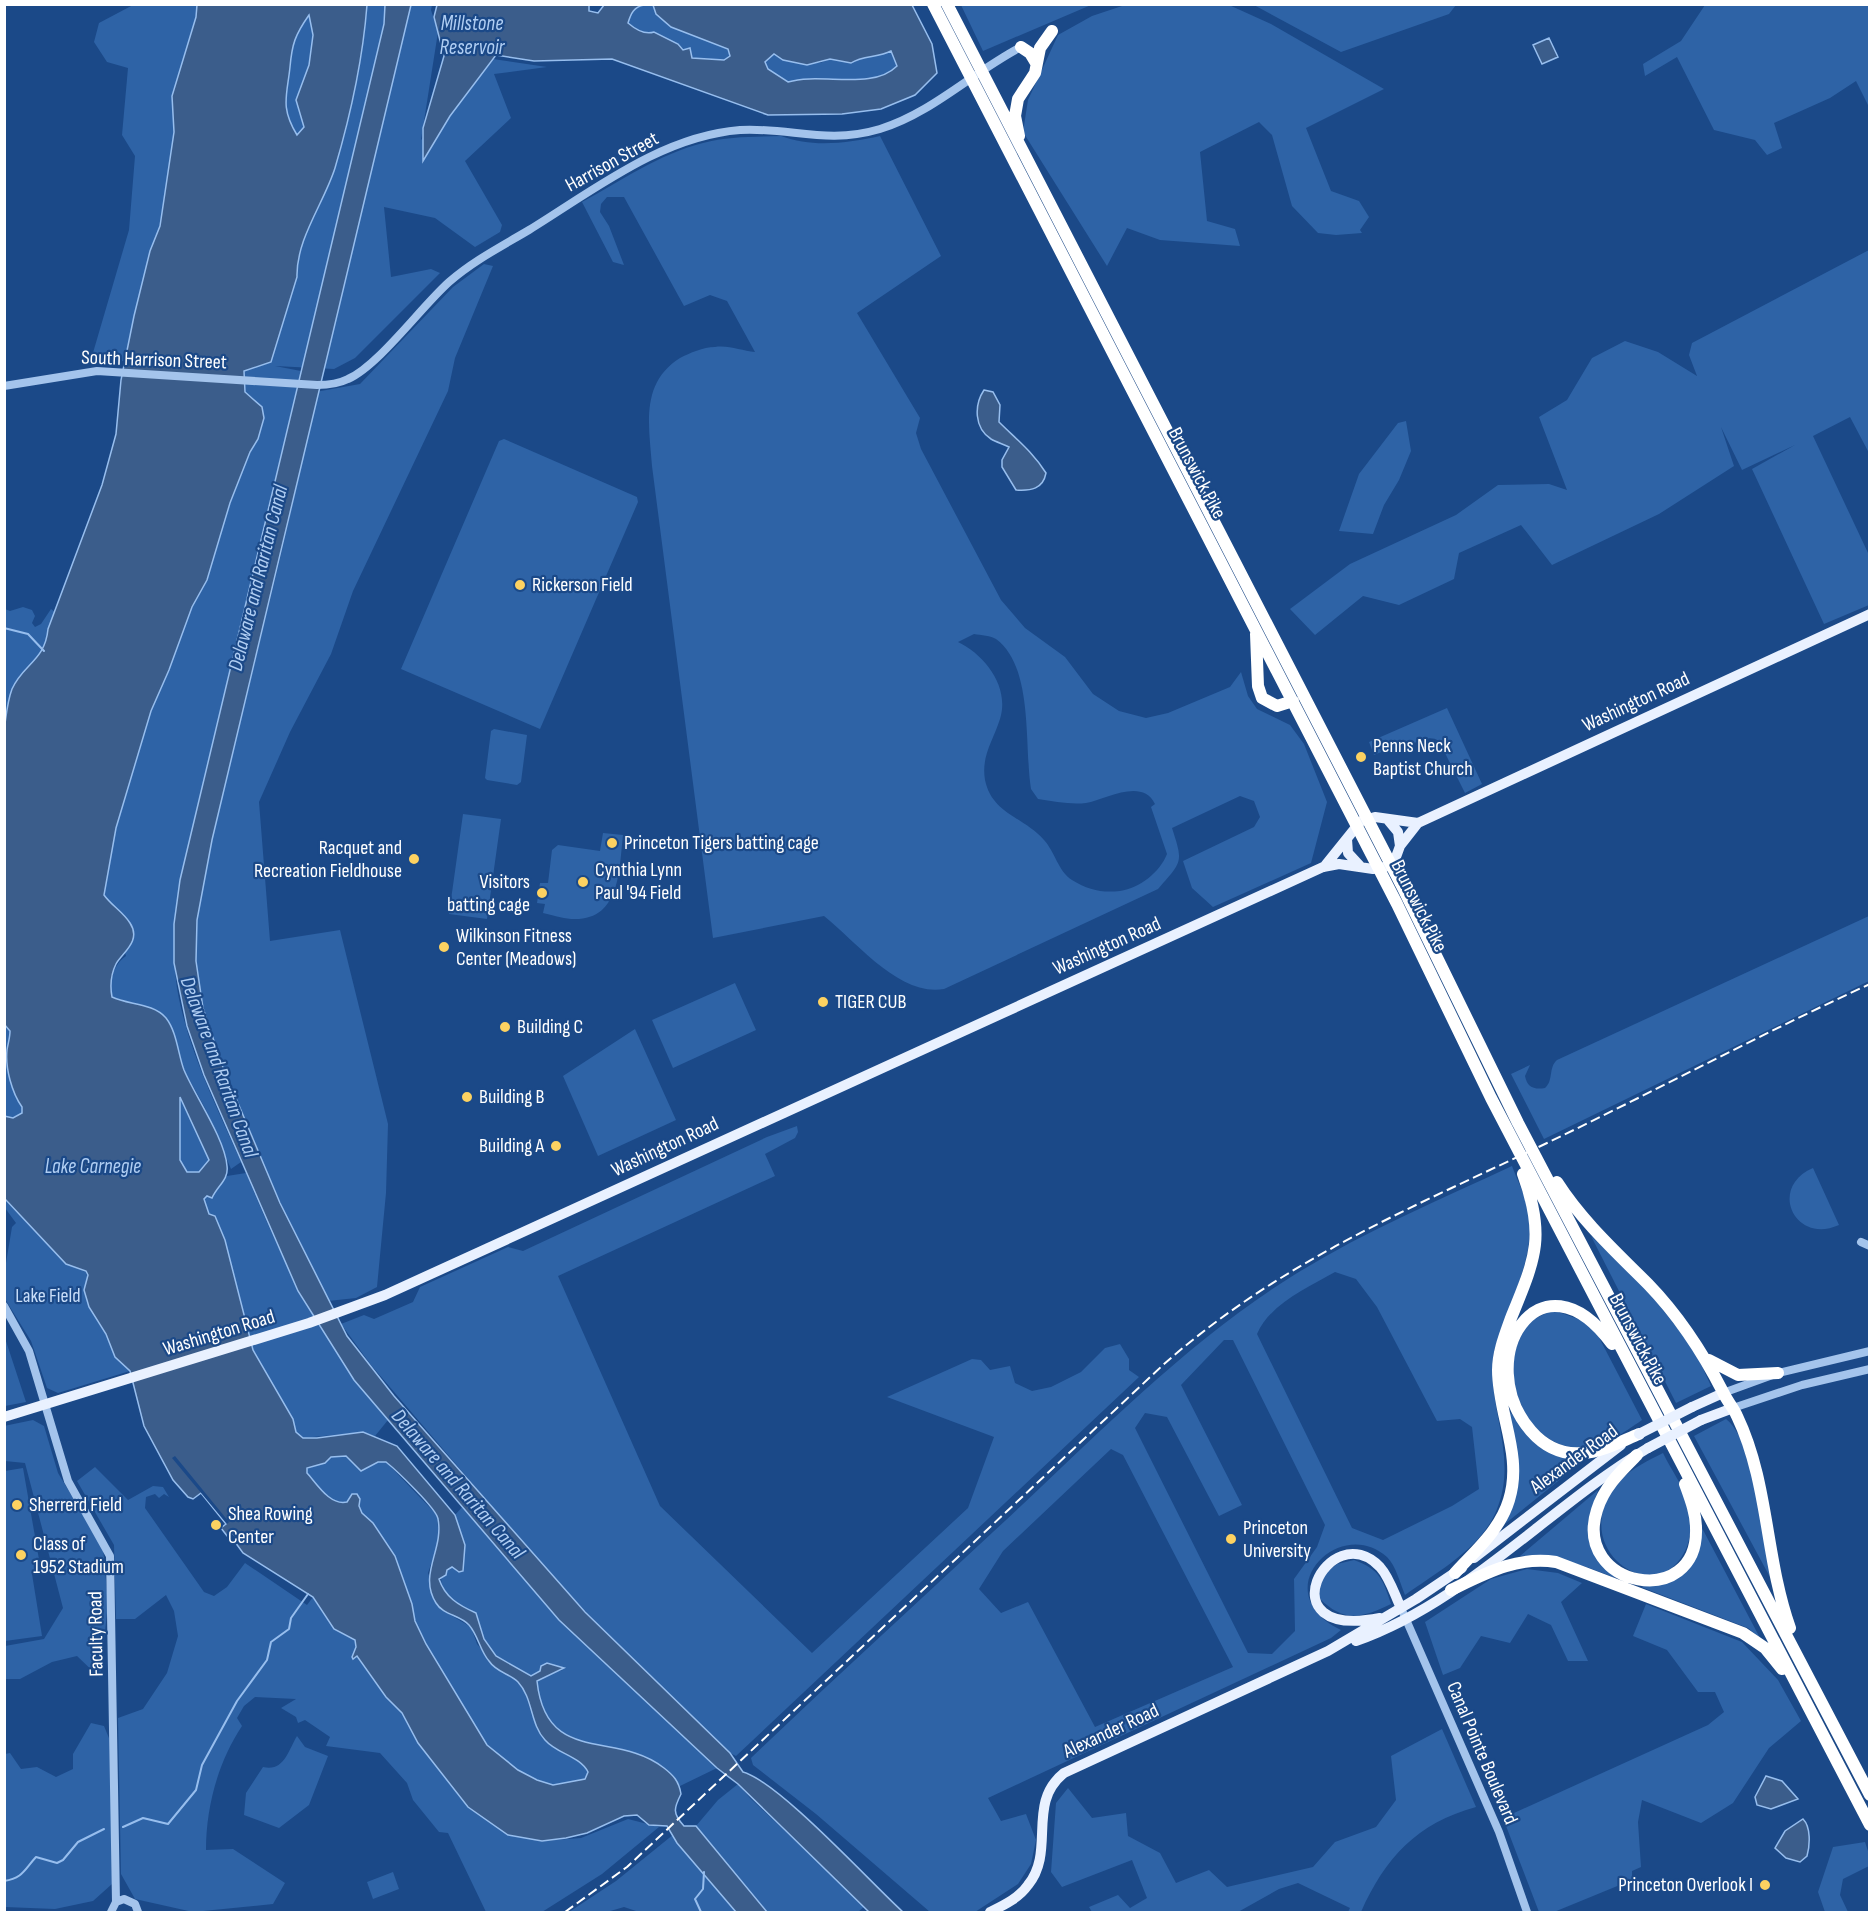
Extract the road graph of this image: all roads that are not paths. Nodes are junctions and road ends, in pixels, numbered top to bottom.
1 (933, 4) edge
2 (947, 4) edge
3 (1052, 31) dead end
4 (1021, 47) joint
5 (1036, 63) junction
6 (981, 70) junction
7 (970, 78) junction
8 (1026, 160) junction
9 (299, 384) joint
10 (4, 386) edge
11 (1869, 614) edge
12 (1255, 627) junction
13 (1293, 701) junction
14 (1388, 820) junction
15 (1361, 822) junction
16 (1418, 823) junction
17 (1347, 838) junction
18 (1400, 846) junction
19 (1385, 866) junction
20 (1323, 867) junction
21 (1361, 867) junction
22 (1518, 1123) junction
23 (1508, 1131) junction
24 (1861, 1242) dead end
25 (1869, 1246) edge
26 (4, 1306) edge
27 (1869, 1351) edge
28 (1706, 1358) junction
29 (1869, 1369) edge
30 (1778, 1373) junction
31 (1635, 1374) junction
32 (1723, 1392) junction
33 (46, 1406) junction
34 (1733, 1408) junction
35 (4, 1417) edge
36 (1639, 1434) junction
37 (1674, 1448) junction
38 (1637, 1455) junction
39 (1455, 1573) junction
40 (1452, 1590) junction
41 (1404, 1613) junction
42 (1389, 1616) junction
43 (1328, 1651) junction
44 (1806, 1671) junction
45 (1812, 1713) junction
46 (1869, 1795) edge
47 (1869, 1825) edge
48 (117, 1876) junction
49 (129, 1900) junction
50 (116, 1902) junction
51 (111, 1912) edge
52 (138, 1912) edge
53 (990, 1912) edge
54 (1527, 1912) edge

1 - 7 highway, Brunswick Pike
2 - 6 highway, Brunswick Pike
3 - 5 highway
4 - 5 highway
4 - 6 street, Harrison Street
5 - 8 highway
6 - 7 street, Harrison Street
6 - 8 highway, Brunswick Pike
7 - 9 street, Harrison Street
7 - 12 highway, Brunswick Pike
8 - 15 highway, Brunswick Pike
9 - 10 street, South Harrison Street
11 - 16 main road, Washington Road
12 - 13 highway, Brunswick Pike
12 - 13 highway
13 - 15 highway, Brunswick Pike
14 - 15 main road
14 - 16 main road
14 - 18 main road
15 - 17 main road, Washington Road
15 - 19 highway, Brunswick Pike
16 - 18 main road, Washington Road
17 - 20 main road, Washington Road
17 - 21 main road
18 - 19 main road, Washington Road
19 - 21 main road, Washington Road
19 - 22 highway, Brunswick Pike
19 - 23 highway, Brunswick Pike
20 - 21 main road, Washington Road
20 - 33 main road, Washington Road
22 - 28 highway
22 - 44 highway, Brunswick Pike
23 - 31 highway, Brunswick Pike
23 - 39 highway
24 - 25 street
26 - 33 street, Faculty Road
27 - 30 street, Alexander Road
28 - 30 highway
28 - 32 highway
29 - 34 street, Alexander Road
30 - 32 street, Alexander Road
31 - 36 highway
31 - 37 highway, Brunswick Pike
32 - 34 highway
32 - 36 main road, Alexander Road, bridge
33 - 35 main road, Washington Road
33 - 48 street, Faculty Road
34 - 38 main road, Alexander Road, bridge
34 - 44 highway
36 - 39 main road, Alexander Road
37 - 38 highway
37 - 45 highway, Brunswick Pike
38 - 40 main road, Alexander Road
39 - 41 main road, Alexander Road
40 - 41 main road, Alexander Road
40 - 45 highway
41 - 42 main road, Alexander Road
41 - 42 main road
41 - 43 main road, Alexander Road
41 - 54 street, Canal Pointe Boulevard
42 - 43 main road, Alexander Road
43 - 53 main road, Alexander Road
44 - 46 highway, Brunswick Pike
45 - 47 highway, Brunswick Pike
48 - 49 street, Faculty Road
48 - 50 street, Faculty Road
49 - 50 street
49 - 52 street, Faculty Road
50 - 51 street

